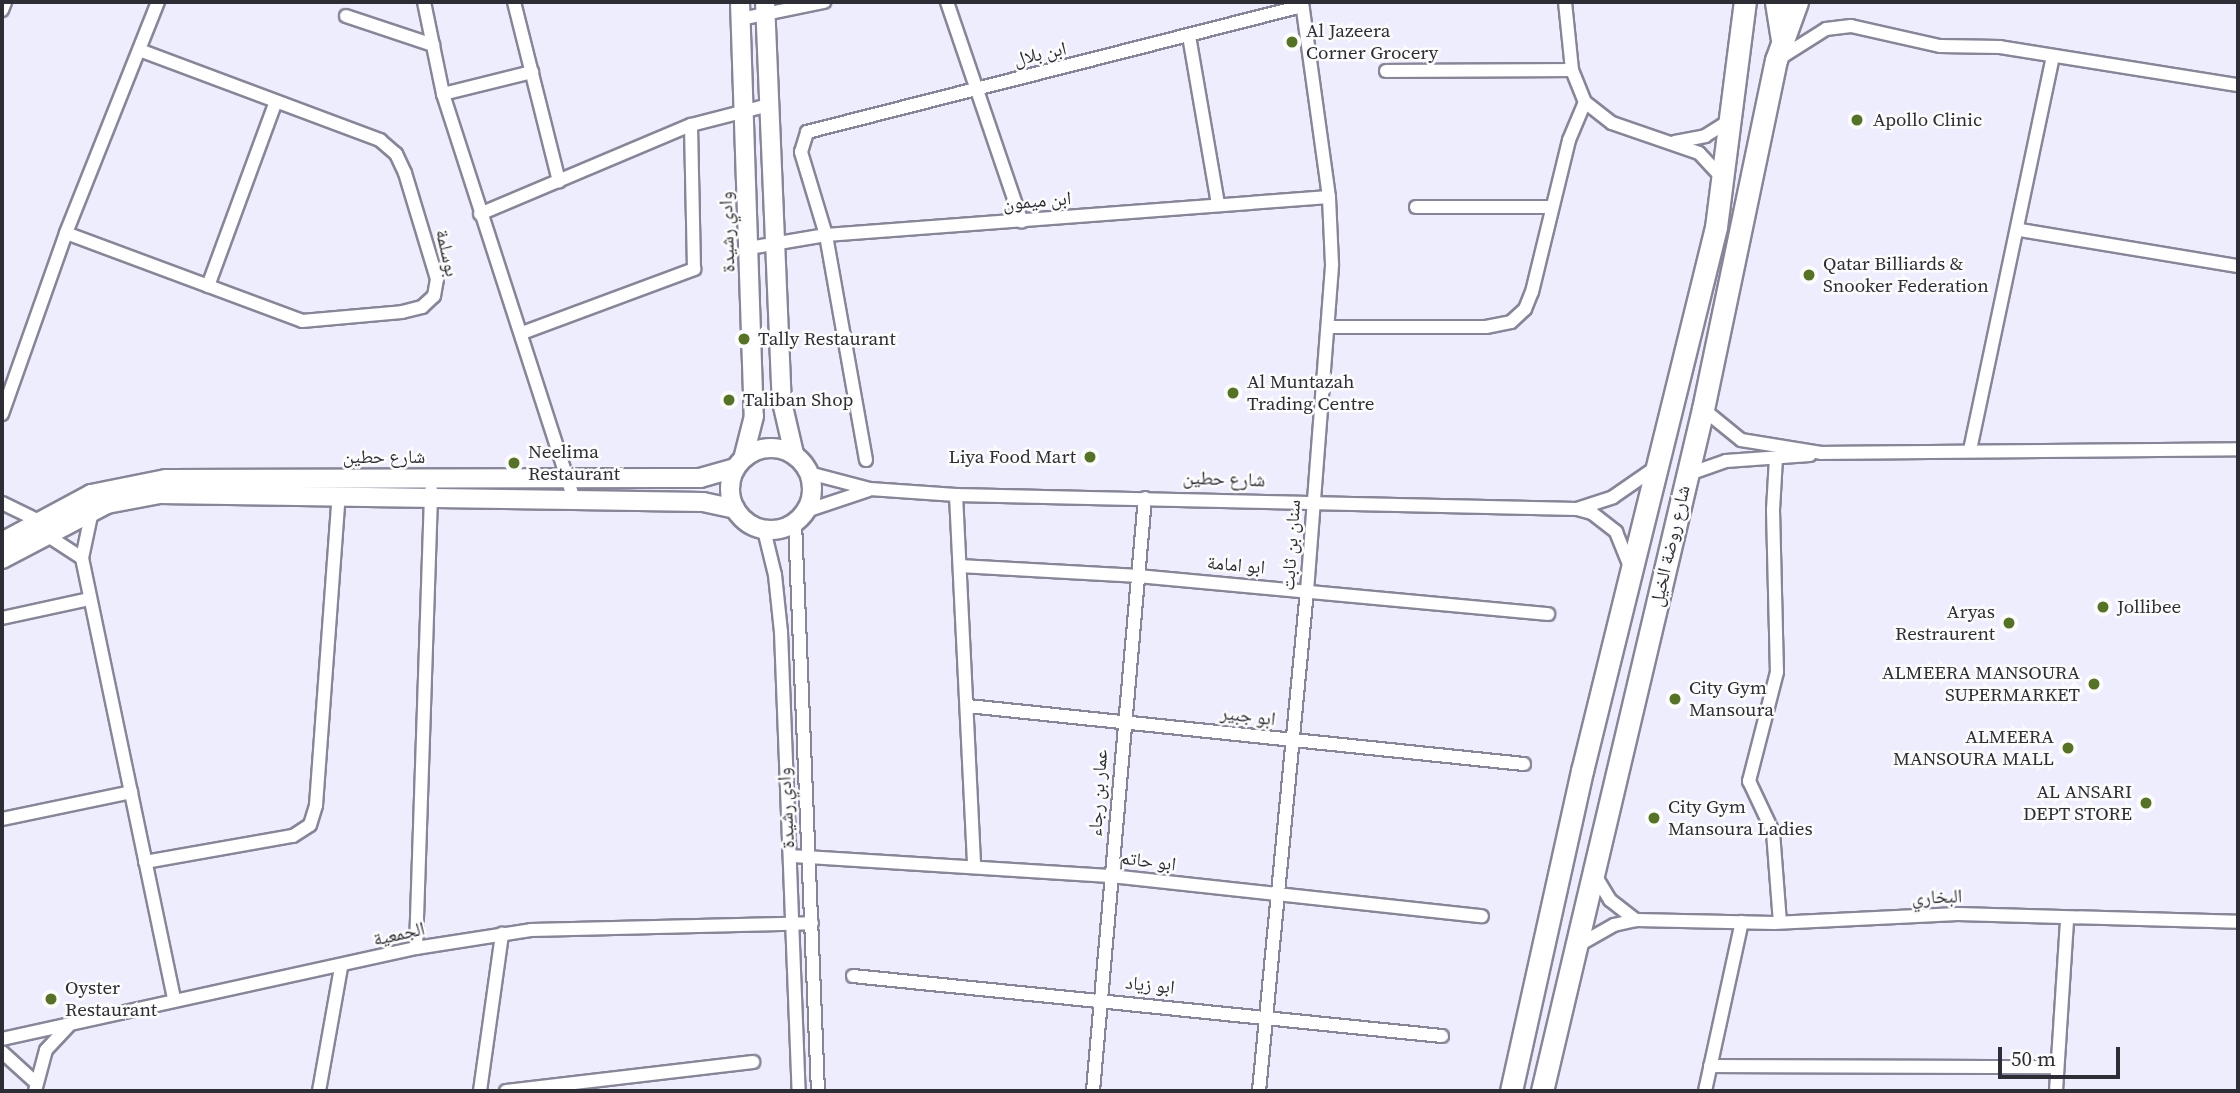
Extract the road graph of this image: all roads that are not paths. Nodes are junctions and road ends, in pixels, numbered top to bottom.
1 (5, 2) edge
2 (158, 2) edge
3 (424, 2) edge
4 (514, 2) edge
5 (824, 2) edge
6 (947, 2) edge
7 (1566, 2) edge
8 (1745, 2) edge
9 (1776, 2) edge
10 (1797, 2) edge
11 (1302, 4) edge
12 (765, 9) edge
13 (2, 10) edge
14 (740, 11) edge
15 (346, 16) dead end
16 (1189, 36) junction
17 (1782, 38) junction
18 (433, 45) junction
19 (139, 50) junction
20 (2053, 57) junction
21 (1776, 60) junction
22 (1572, 70) junction
23 (1386, 71) dead end
24 (532, 72) junction
25 (2238, 85) edge
26 (978, 89) junction
27 (443, 94) junction
28 (1585, 102) junction
29 (275, 104) junction
30 (769, 105) junction
31 (745, 109) junction
32 (1730, 120) junction
33 (691, 125) junction
34 (1675, 142) junction
35 (1724, 180) junction
36 (559, 181) junction
37 (1329, 197) junction
38 (1218, 204) junction
39 (1416, 207) dead end
40 (1552, 207) junction
41 (480, 214) junction
42 (1022, 222) junction
43 (2020, 230) junction
44 (66, 233) junction
45 (825, 235) junction
46 (774, 245) junction
47 (749, 248) junction
48 (2238, 266) edge
49 (208, 286) junction
50 (1329, 327) junction
51 (522, 333) junction
52 (1703, 409) junction
53 (2, 414) edge
54 (2238, 449) edge
55 (1970, 450) junction
56 (1821, 453) junction
57 (794, 454) junction
58 (1772, 458) junction
59 (866, 460) dead end
60 (739, 463) junction
61 (1658, 466) junction
62 (809, 473) junction
63 (1686, 475) junction
64 (569, 478) junction
65 (431, 487) junction
66 (870, 489) junction
67 (339, 495) junction
68 (956, 495) junction
69 (1145, 498) junction
70 (573, 499) junction
71 (2, 503) edge
72 (1312, 503) junction
73 (735, 509) junction
74 (1577, 509) junction
75 (93, 510) junction
76 (801, 517) junction
77 (42, 528) junction
78 (764, 530) junction
79 (2, 542) edge
80 (82, 558) junction
81 (2, 559) edge
82 (961, 566) junction
83 (1138, 576) junction
84 (1632, 576) junction
85 (1307, 591) junction
86 (90, 599) junction
87 (1548, 614) dead end
88 (2, 618) edge
89 (968, 706) junction
90 (1123, 720) junction
91 (1293, 740) junction
92 (1524, 764) dead end
93 (131, 792) junction
94 (2, 819) edge
95 (791, 856) junction
96 (809, 856) junction
97 (145, 862) junction
98 (974, 865) junction
99 (1594, 872) junction
100 (1111, 876) junction
101 (1276, 895) junction
102 (1482, 916) dead end
103 (2067, 919) junction
104 (1636, 920) junction
105 (1742, 922) junction
106 (2238, 922) edge
107 (794, 923) junction
108 (812, 923) junction
109 (1777, 923) junction
110 (502, 934) junction
111 (1576, 946) junction
112 (416, 948) junction
113 (341, 967) junction
114 (853, 976) dead end
115 (1102, 999) junction
116 (174, 1000) junction
117 (1264, 1017) junction
118 (68, 1026) junction
119 (1442, 1036) dead end
120 (2, 1039) edge
121 (2, 1052) edge
122 (753, 1062) dead end
123 (1710, 1066) junction
124 (2057, 1067) junction
125 (35, 1086) edge
126 (319, 1091) edge
127 (480, 1091) edge
128 (506, 1091) edge
129 (799, 1091) edge
130 (818, 1091) edge
131 (1093, 1091) edge
132 (1259, 1091) edge
133 (1511, 1091) edge
134 (1542, 1091) edge
135 (1705, 1091) edge
136 (2056, 1091) edge

1 - 13 street
2 - 19 street
3 - 18 street
4 - 24 street
5 - 12 street
6 - 26 street
7 - 22 street
8 - 32 main road, شارع روضة الخيل
9 - 17 main road
10 - 17 main road, شارع روضة الخيل
11 - 16 street, ابن بلال
11 - 37 street, سنان بن ثابت
12 - 14 street
12 - 30 street
14 - 31 street, وادي رشيدة
15 - 18 street
16 - 26 street, ابن بلال
16 - 38 street
17 - 21 main road, شارع روضة الخيل
18 - 27 street
19 - 29 street, بوسلمة
19 - 44 street
20 - 21 street
20 - 25 street
20 - 43 street
21 - 52 main road, شارع روضة الخيل
22 - 23 street
22 - 28 street
24 - 27 street
24 - 36 street
26 - 42 street
26 - 45 street, ابن بلال
27 - 41 street
28 - 34 street
28 - 40 street
29 - 49 street
29 - 49 street, بوسلمة
30 - 31 street
30 - 46 street
31 - 33 street
31 - 47 street, وادي رشيدة
32 - 34 street
32 - 35 main road, شارع روضة الخيل
33 - 36 street
33 - 51 street
34 - 35 street
35 - 61 main road, شارع روضة الخيل
36 - 41 street
37 - 38 street, ابن ميمون
37 - 50 street, سنان بن ثابت
38 - 42 street, ابن ميمون
39 - 40 street
40 - 50 street
41 - 51 street
42 - 45 street, ابن ميمون
43 - 48 street
43 - 55 street
44 - 49 street, بوسلمة
44 - 53 street
45 - 46 street, ابن ميمون
45 - 59 street
46 - 47 street, ابن ميمون
46 - 57 street
47 - 60 street, وادي رشيدة
50 - 72 street, سنان بن ثابت
51 - 64 street
52 - 56 street
52 - 63 main road, شارع روضة الخيل
54 - 55 street
55 - 56 street
56 - 58 street
57 - 60 street
57 - 62 street
58 - 63 street
58 - 109 street
60 - 64 street, شارع حطين
60 - 73 street
61 - 74 street, شارع حطين
61 - 84 main road, شارع روضة الخيل
62 - 66 street, شارع حطين
62 - 76 street
63 - 99 main road, شارع روضة الخيل
64 - 65 street, شارع حطين
64 - 70 street
65 - 67 street, شارع حطين
65 - 70 street, شارع حطين
65 - 77 street, شارع حطين
65 - 112 street
66 - 68 street, شارع حطين
66 - 76 street, شارع حطين
67 - 75 street, شارع حطين
67 - 97 street
68 - 69 street, شارع حطين
68 - 82 street
69 - 72 street, شارع حطين
69 - 83 street, عمار بن رجاء
70 - 73 street, شارع حطين
71 - 77 street
72 - 74 street, شارع حطين
72 - 85 street, سنان بن ثابت
73 - 78 street
74 - 84 street, شارع حطين
75 - 77 street, شارع حطين
75 - 80 street
76 - 78 street
76 - 96 street, وادي رشيدة
77 - 79 street
77 - 80 street
77 - 81 street
78 - 95 street, وادي رشيدة
80 - 86 street
82 - 83 street, ابو امامة
82 - 89 street
83 - 85 street, ابو امامة
83 - 90 street, عمار بن رجاء
84 - 133 main road, شارع روضة الخيل
85 - 87 street, ابو امامة
85 - 91 street, سنان بن ثابت
86 - 88 street
86 - 93 street
89 - 90 street, ابو جبير
89 - 98 street
90 - 91 street, ابو جبير
90 - 100 street, عمار بن رجاء
91 - 92 street, ابو جبير
91 - 101 street, سنان بن ثابت
93 - 94 street
93 - 97 street
95 - 96 street, ابو حاتم
95 - 107 street, وادي رشيدة
96 - 98 street, ابو حاتم
96 - 108 street, وادي رشيدة
97 - 116 street
98 - 100 street, ابو حاتم
99 - 104 street
99 - 111 main road, شارع روضة الخيل
100 - 101 street, ابو حاتم
100 - 115 street, عمار بن رجاء
101 - 102 street, ابو حاتم
101 - 117 street, سنان بن ثابت
103 - 106 street, البخاري
103 - 109 street, البخاري
103 - 124 street
104 - 105 street, البخاري
104 - 111 street, البخاري
105 - 109 street, البخاري
105 - 123 street
107 - 108 street, الجمعية
107 - 110 street, الجمعية
107 - 129 street, وادي رشيدة
108 - 130 street, وادي رشيدة
110 - 112 street, الجمعية
110 - 127 street
111 - 134 main road, شارع روضة الخيل
112 - 113 street, الجمعية
113 - 116 street, الجمعية
113 - 126 street
114 - 115 street, ابو زياد
115 - 117 street, ابو زياد
115 - 131 street, عمار بن رجاء
116 - 118 street, الجمعية
117 - 119 street, ابو زياد
117 - 132 street, سنان بن ثابت
118 - 120 street, الجمعية
118 - 125 street
121 - 125 street
122 - 128 street
123 - 124 street
123 - 135 street
124 - 136 street

